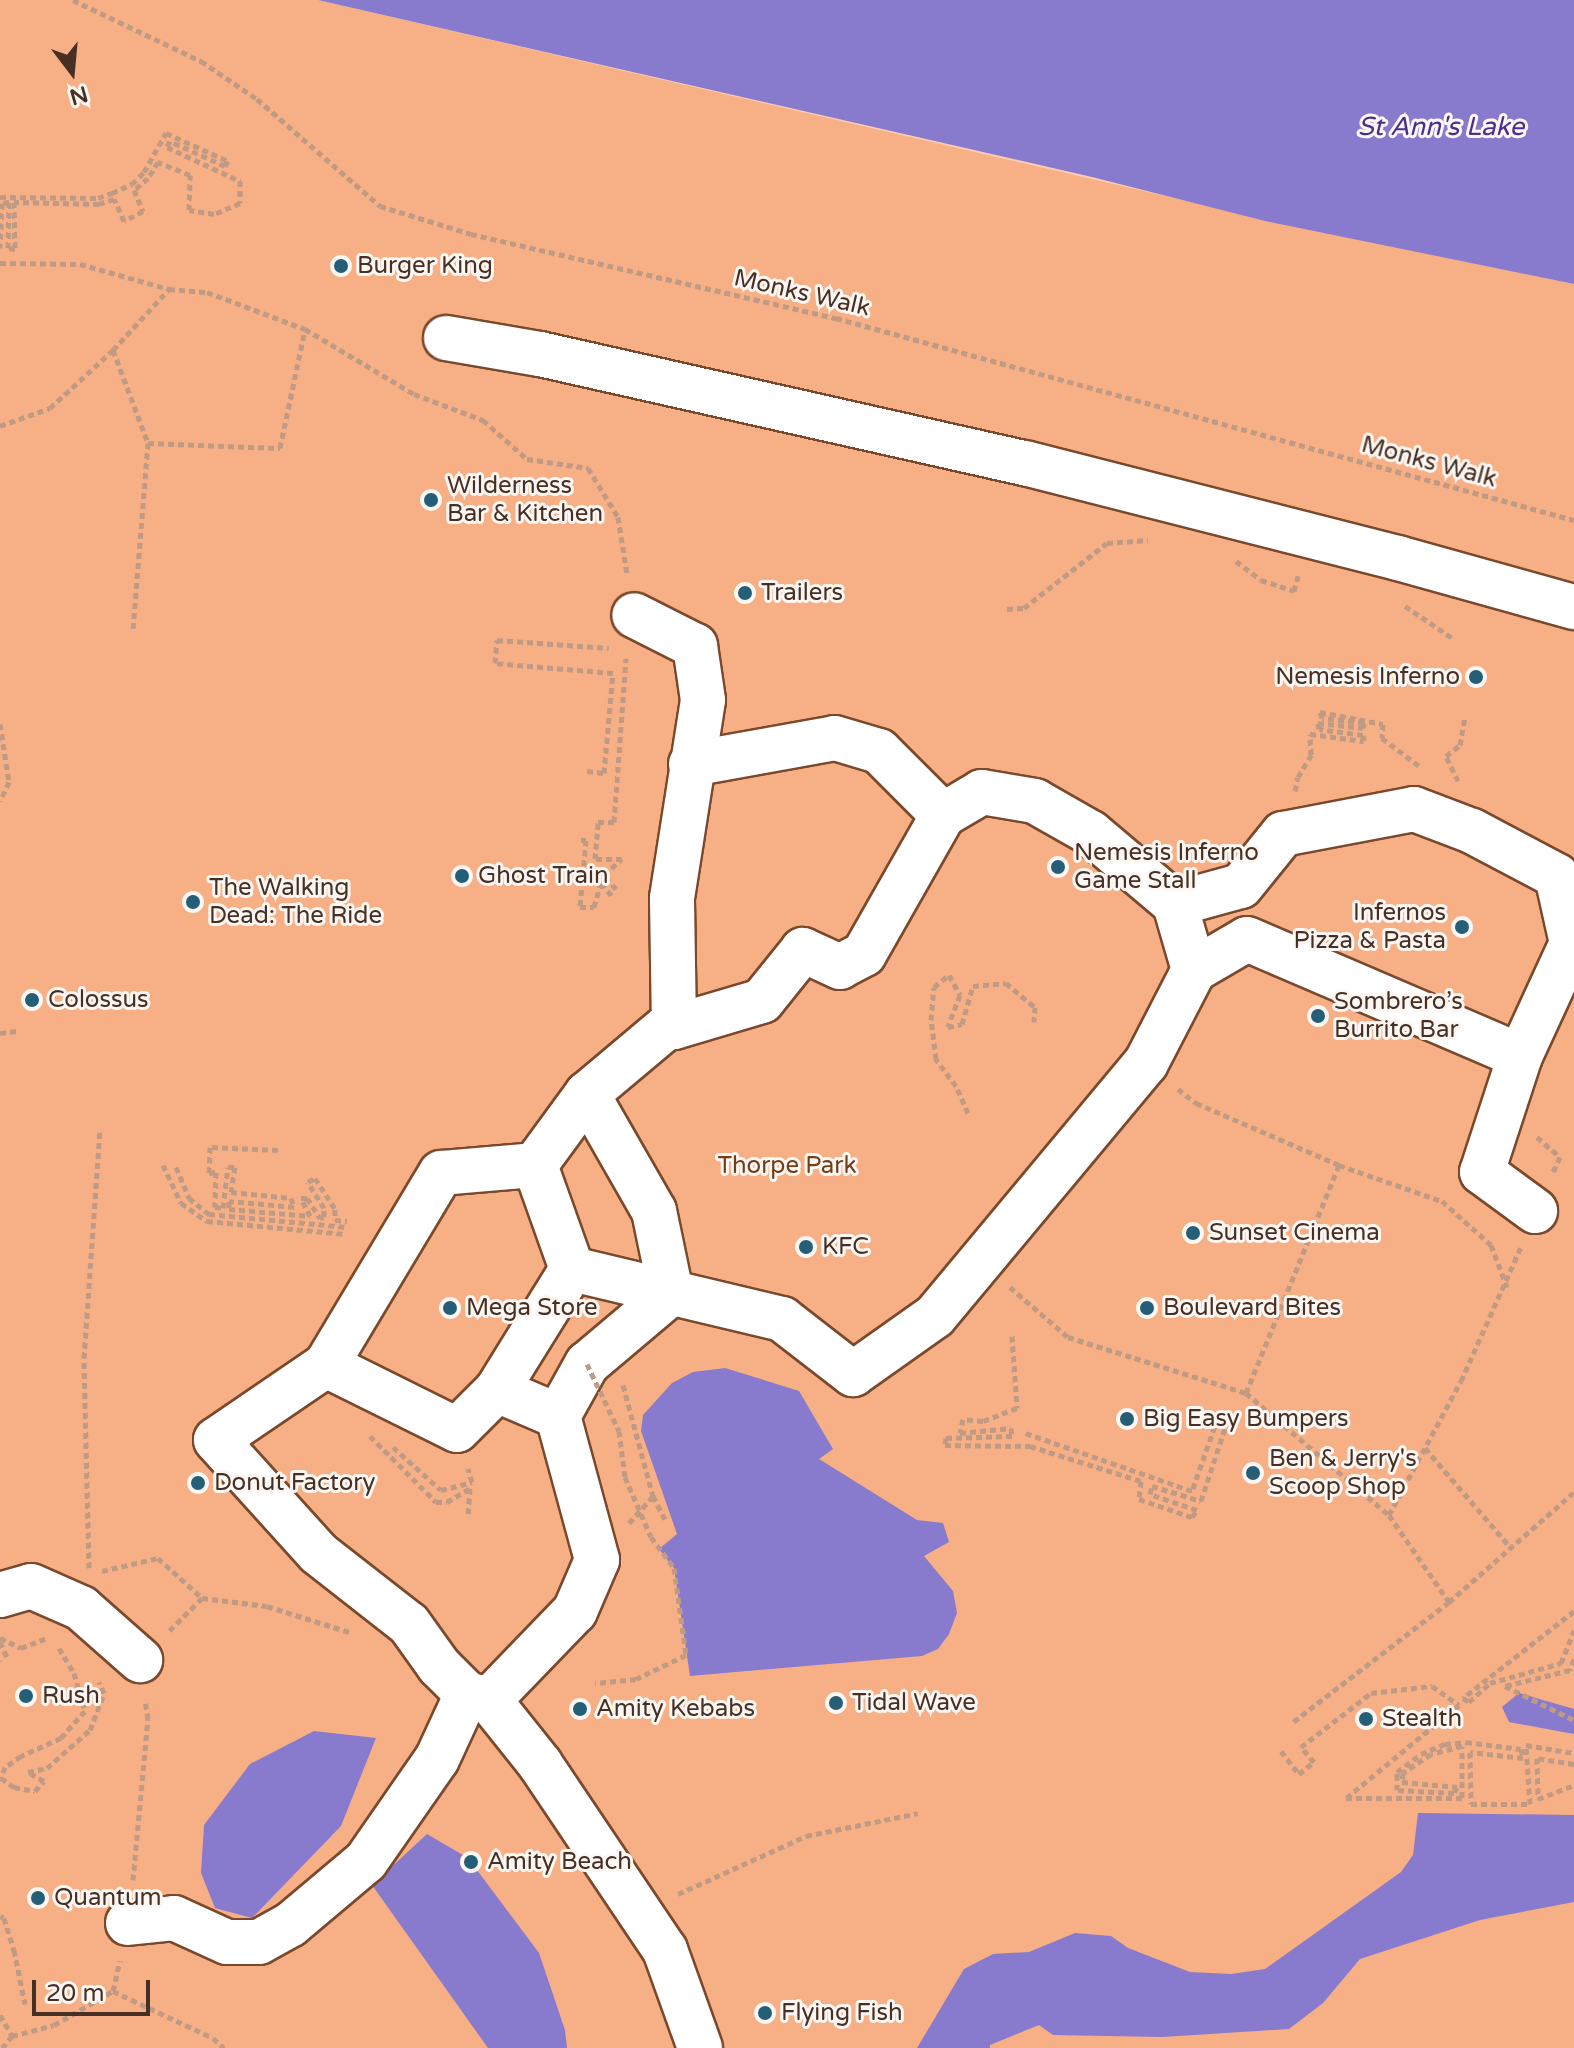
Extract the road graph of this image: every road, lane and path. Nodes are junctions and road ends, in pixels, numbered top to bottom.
1 (73, 0) edge
2 (0, 197) edge
3 (0, 248) edge
4 (0, 263) edge
5 (169, 289) junction
6 (305, 329) junction
7 (446, 338) dead end
8 (113, 350) junction
9 (0, 426) edge
10 (148, 443) junction
11 (1574, 520) edge
12 (1161, 539) dead end
13 (1230, 556) dead end
14 (1300, 565) dead end
15 (1395, 598) dead end
16 (1574, 607) edge
17 (1007, 609) dead end
18 (133, 628) dead end
19 (625, 638) junction
20 (1454, 639) dead end
21 (1465, 718) dead end
22 (0, 724) edge
23 (691, 764) junction
24 (587, 771) dead end
25 (1429, 779) dead end
26 (1449, 786) dead end
27 (1293, 800) dead end
28 (0, 801) edge
29 (943, 815) junction
30 (581, 840) dead end
31 (1241, 886) junction
32 (616, 889) dead end
33 (612, 896) dead end
34 (1175, 904) junction
35 (1247, 939) junction
36 (1194, 970) junction
37 (674, 1021) junction
38 (1034, 1022) dead end
39 (17, 1031) dead end
40 (0, 1033) edge
41 (1520, 1056) junction
42 (1146, 1063) junction
43 (587, 1094) junction
44 (1503, 1107) junction
45 (968, 1113) dead end
46 (100, 1129) dead end
47 (278, 1150) dead end
48 (163, 1165) dead end
49 (535, 1165) junction
50 (1339, 1165) junction
51 (176, 1167) dead end
52 (1535, 1211) junction
53 (346, 1227) junction
54 (980, 1261) junction
55 (572, 1269) junction
56 (1507, 1287) junction
57 (671, 1293) junction
58 (1012, 1336) dead end
59 (595, 1357) junction
60 (326, 1365) junction
61 (497, 1390) junction
62 (1246, 1393) junction
63 (558, 1416) junction
64 (1023, 1432) dead end
65 (1425, 1448) junction
66 (464, 1455) dead end
67 (1574, 1492) edge
68 (653, 1496) junction
69 (468, 1514) dead end
70 (1389, 1515) junction
71 (667, 1523) dead end
72 (1511, 1548) junction
73 (597, 1560) junction
74 (0, 1595) edge
75 (202, 1598) junction
76 (1449, 1602) junction
77 (1574, 1611) edge
78 (1574, 1630) edge
79 (359, 1635) dead end
80 (0, 1640) edge
81 (8, 1659) dead end
82 (1574, 1659) edge
83 (140, 1660) junction
84 (96, 1675) dead end
85 (595, 1683) dead end
86 (478, 1697) junction
87 (1574, 1720) edge
88 (1292, 1723) dead end
89 (1281, 1751) dead end
90 (1574, 1753) edge
91 (1574, 1764) edge
92 (1574, 1785) edge
93 (918, 1813) dead end
94 (0, 1916) edge
95 (642, 1916) junction
96 (128, 1923) junction
97 (113, 1991) junction
98 (25, 2004) dead end
99 (0, 2015) edge
100 (12, 2036) junction
101 (2, 2048) edge
102 (224, 2048) edge
103 (700, 2048) edge

1 - 11 path, Monks Walk
2 - 3 path
4 - 5 path
5 - 6 path
5 - 8 path
6 - 10 path
6 - 19 path
7 - 16 street
8 - 9 path
8 - 10 path
10 - 18 path
12 - 17 path
13 - 14 path
15 - 20 path
19 - 23 street
19 - 24 path
19 - 32 path
21 - 26 path
22 - 28 path
23 - 29 street
23 - 37 street
25 - 27 path
29 - 34 street
29 - 37 street
30 - 33 path
31 - 34 street
31 - 35 street
31 - 41 street
34 - 36 street
35 - 36 street
35 - 41 street
36 - 42 street
37 - 43 street
38 - 45 path
39 - 40 path
41 - 44 street
42 - 50 path
42 - 54 street
43 - 49 street
43 - 57 street
44 - 52 street
44 - 52 path
46 - 75 path
47 - 53 path
48 - 53 path
49 - 55 street
49 - 60 street
50 - 56 path
50 - 62 path
51 - 53 path
52 - 56 path
54 - 57 street
54 - 62 path
55 - 57 street
55 - 61 street
56 - 65 path
57 - 59 street
58 - 64 path
59 - 63 street
59 - 68 path
59 - 85 path, bridge
60 - 61 street
60 - 86 street
61 - 63 street
62 - 70 path
63 - 73 street
65 - 70 path
65 - 72 path
66 - 69 path
67 - 72 path
68 - 71 path
68 - 73 path
70 - 76 path
72 - 76 path
73 - 86 street
74 - 83 street
75 - 79 path
75 - 83 path
76 - 88 path
77 - 78 path
80 - 81 path
80 - 84 path
82 - 87 path
83 - 96 path
86 - 95 street
86 - 96 street
89 - 90 path
91 - 92 path
93 - 95 path
94 - 98 path
95 - 103 street
96 - 97 path
97 - 100 path
97 - 102 path
99 - 100 path
100 - 101 path

